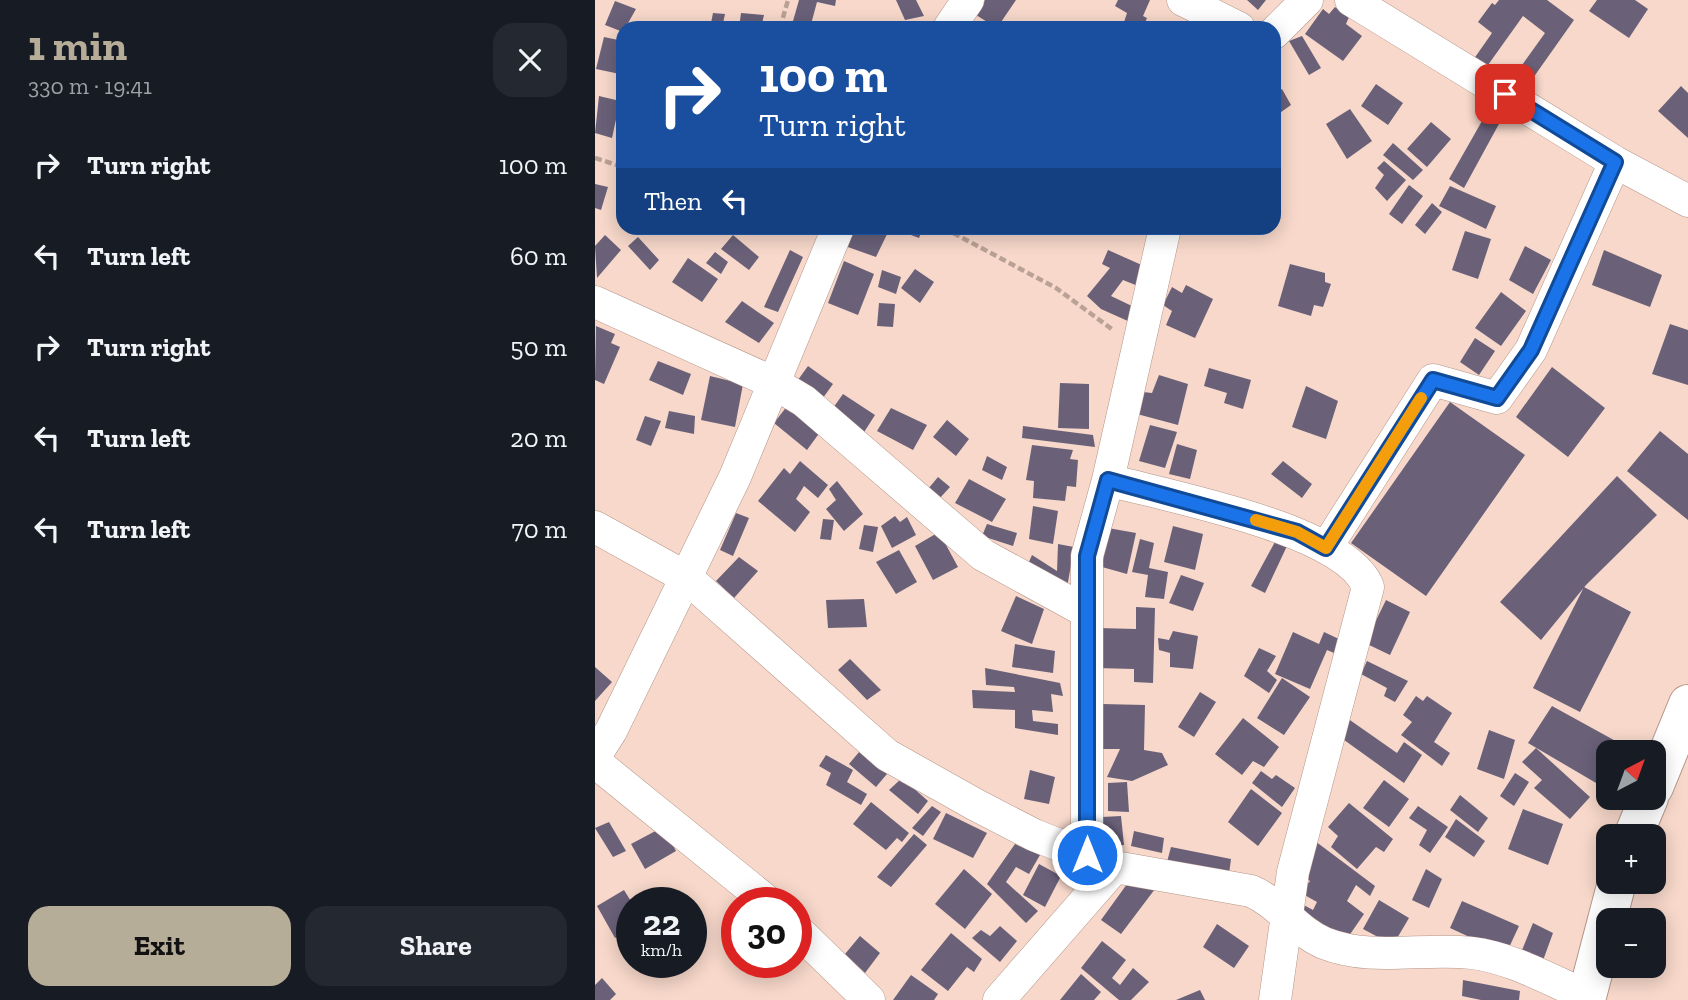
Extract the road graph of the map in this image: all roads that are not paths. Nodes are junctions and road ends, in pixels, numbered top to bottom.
1 (968, 0) edge
2 (1183, 0) edge
3 (1307, 0) edge
4 (1351, 0) edge
5 (954, 21) edge
6 (1225, 21) edge
7 (1281, 26) edge
8 (1615, 162) junction
9 (1688, 201) edge
10 (835, 235) edge
11 (1163, 235) edge
12 (595, 302) edge
13 (774, 383) junction
14 (1108, 480) junction
15 (595, 527) edge
16 (1326, 548) junction
17 (687, 578) junction
18 (1087, 612) junction
19 (1688, 704) edge
20 (1666, 758) edge
21 (595, 759) edge
22 (1087, 855) junction
23 (1115, 867) junction
24 (750, 887) edge
25 (1614, 894) edge
26 (1287, 917) junction
27 (812, 945) edge
28 (1587, 998) edge
29 (869, 1000) edge
30 (999, 1000) edge
31 (1275, 1000) edge

1 - 5 street
2 - 6 street
3 - 7 street
4 - 8 street
8 - 9 street
8 - 16 street
10 - 13 street
11 - 14 street
12 - 13 street
13 - 17 street
13 - 18 street
14 - 16 street
14 - 18 street
15 - 17 street
16 - 26 street
17 - 21 street
17 - 22 street
18 - 22 street
19 - 20 main road
21 - 24 street
22 - 23 street
23 - 26 street
23 - 30 street
25 - 28 main road
26 - 28 street
26 - 31 street
27 - 29 street

